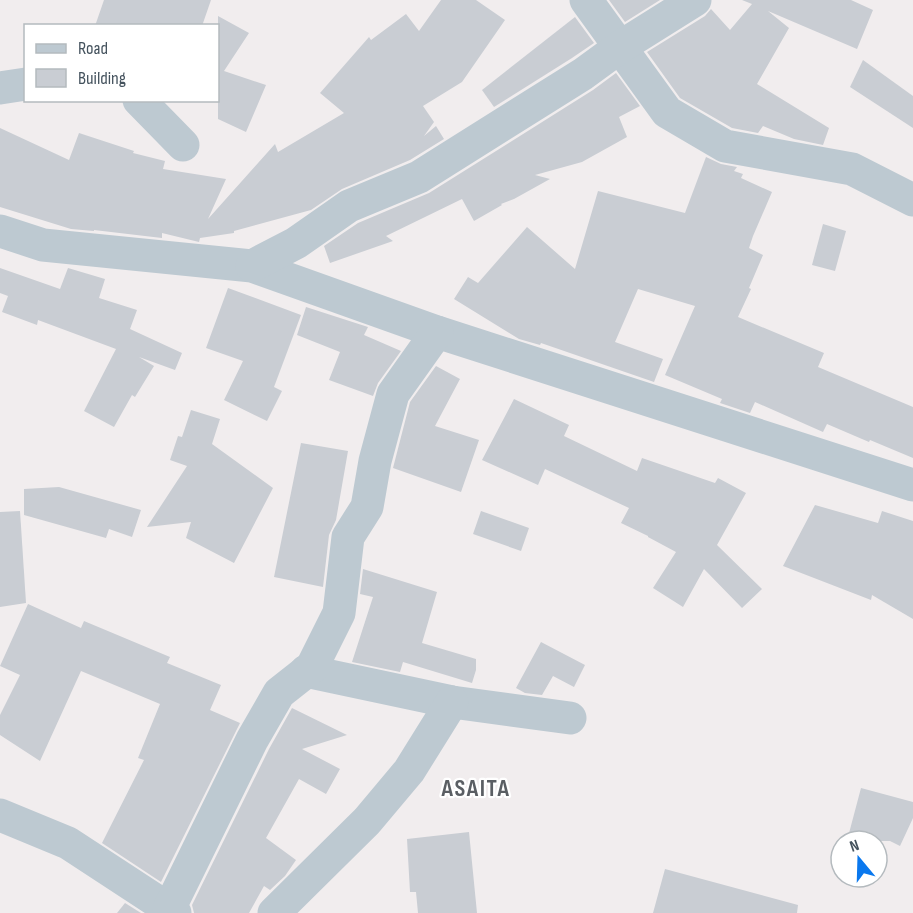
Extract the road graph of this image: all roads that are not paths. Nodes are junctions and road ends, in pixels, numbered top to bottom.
1 (586, 0) edge
2 (694, 0) edge
3 (620, 47) junction
4 (24, 84) edge
5 (0, 88) edge
6 (142, 102) edge
7 (183, 145) dead end
8 (913, 200) edge
9 (0, 231) edge
10 (252, 266) junction
11 (437, 332) junction
12 (913, 485) edge
13 (306, 671) junction
14 (452, 702) junction
15 (570, 718) dead end
16 (0, 815) edge
17 (172, 911) edge
18 (274, 913) edge

1 - 3 street
2 - 3 street
3 - 8 street
3 - 10 street
4 - 5 street
6 - 7 street
9 - 10 street
10 - 11 street
11 - 12 street
11 - 13 street
13 - 14 street
13 - 17 street
14 - 15 street
14 - 18 street
16 - 17 street

